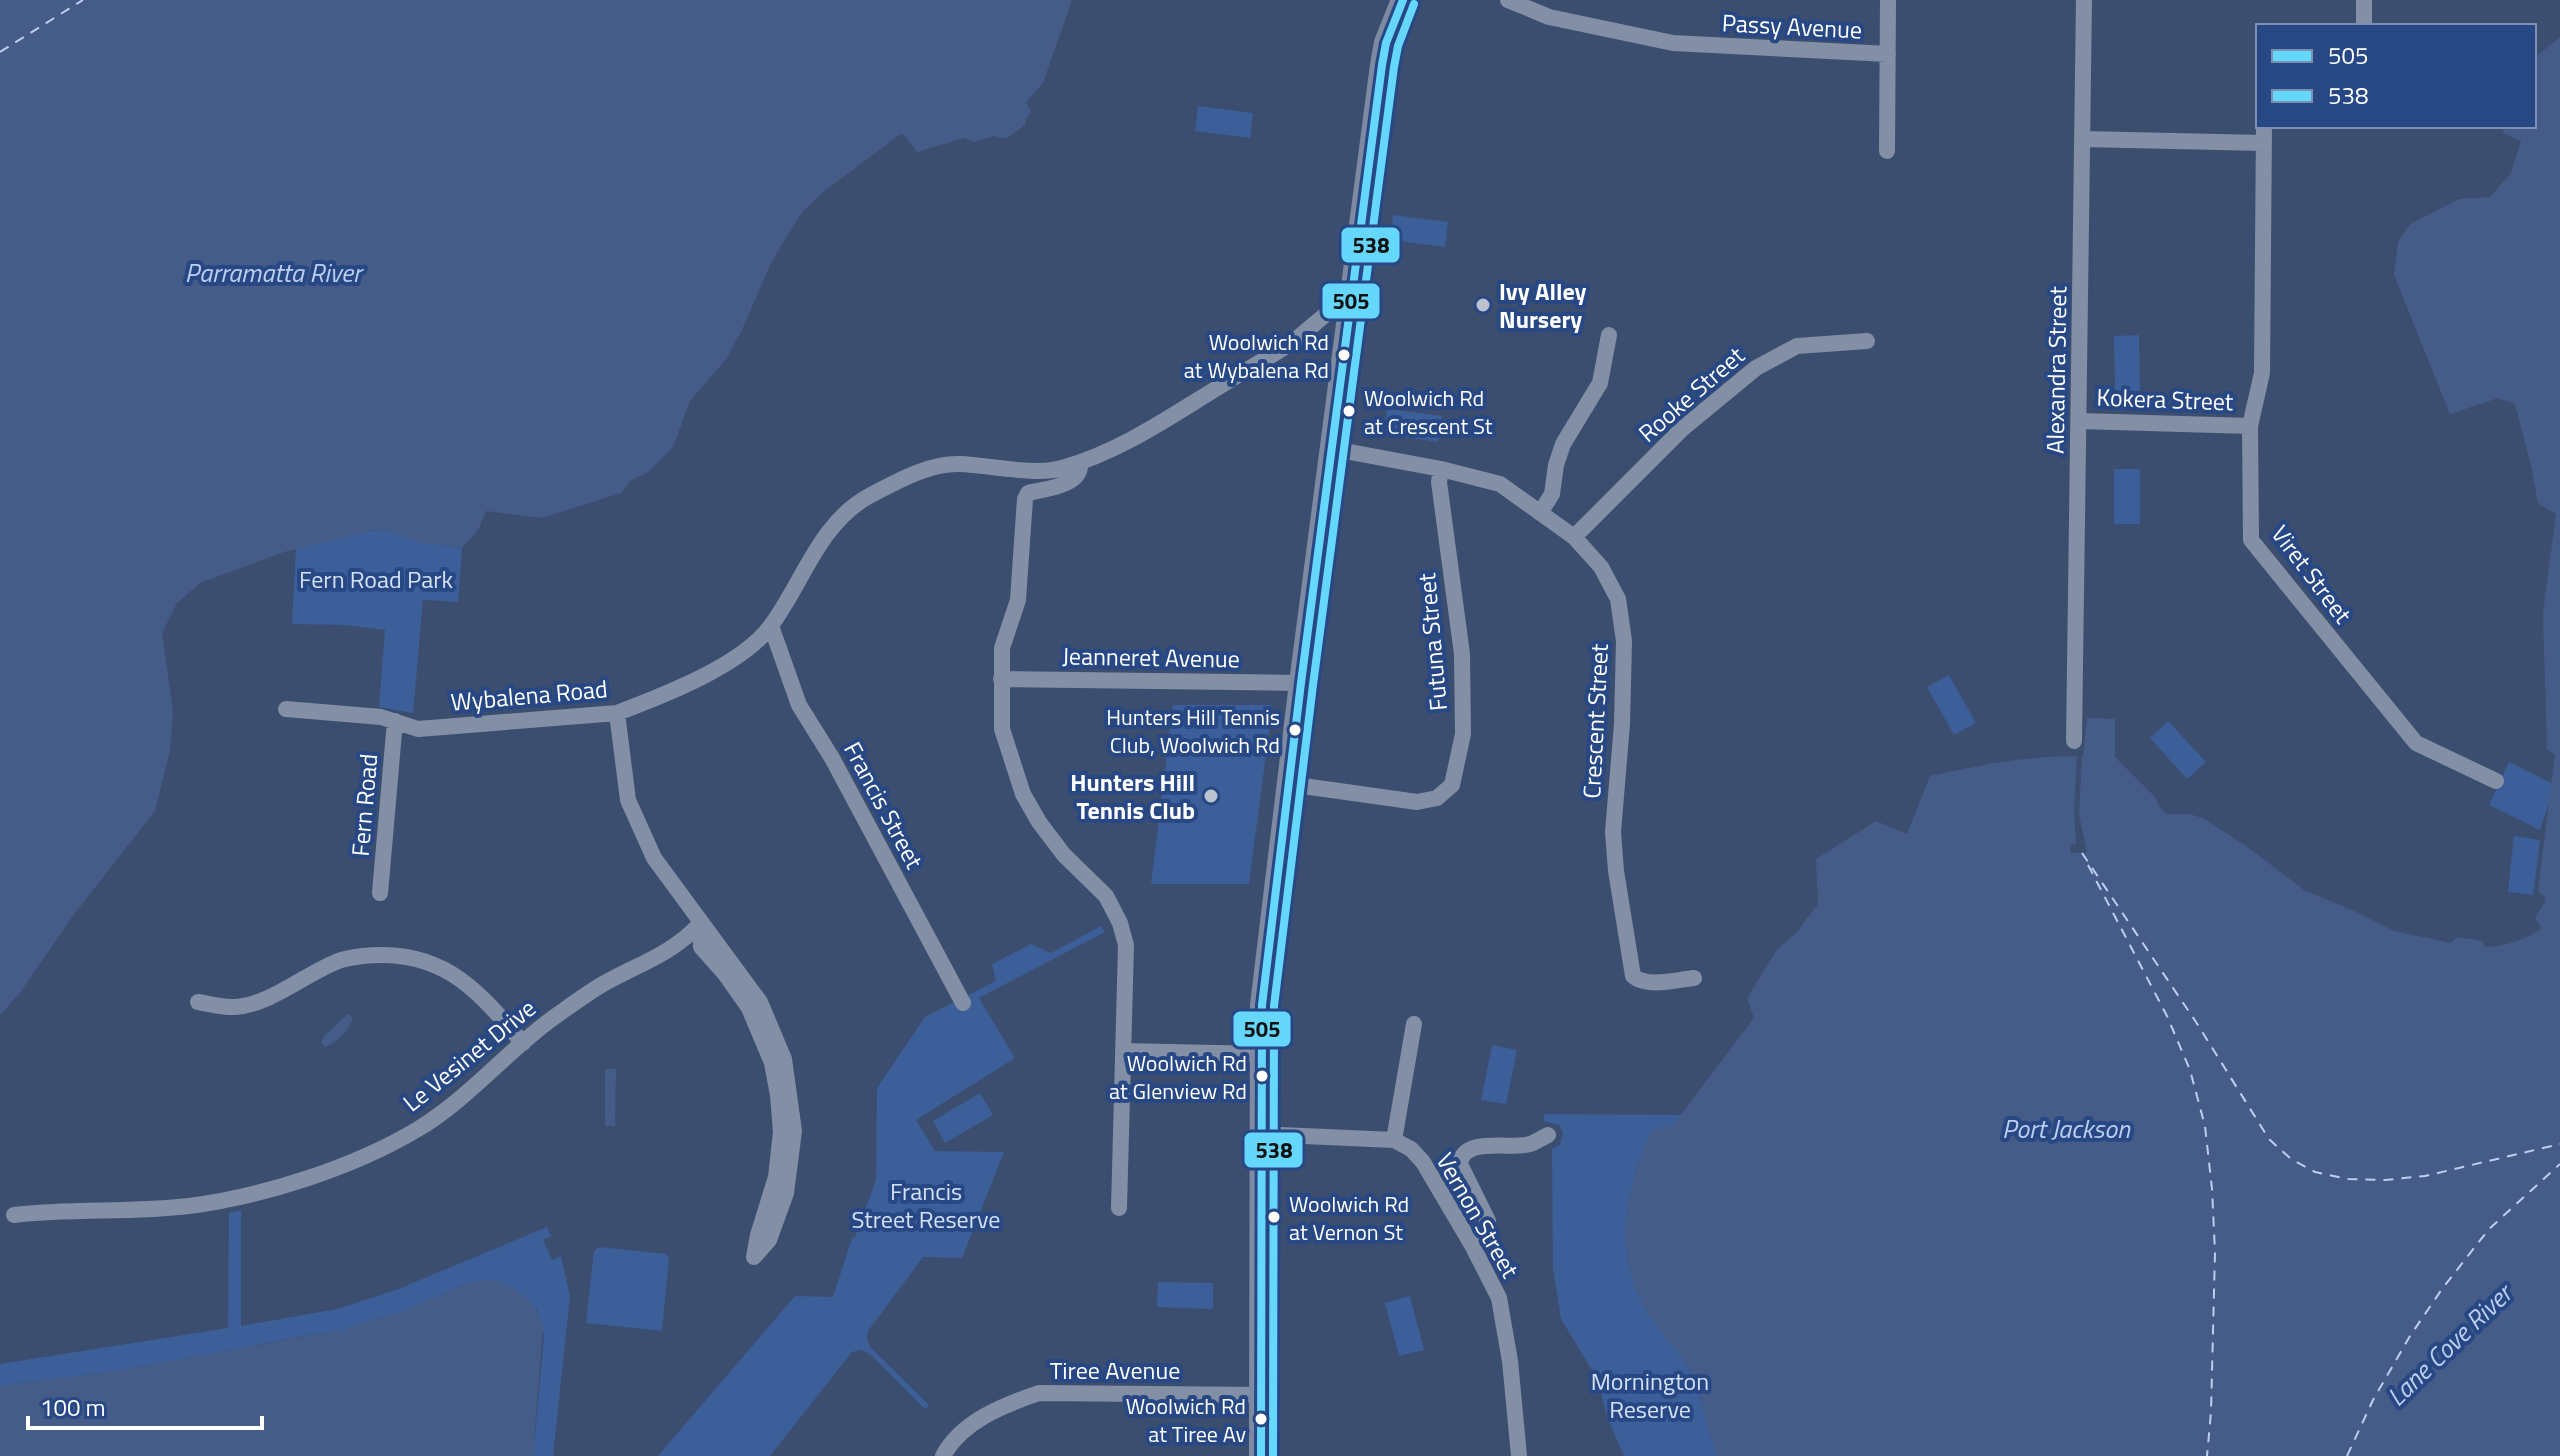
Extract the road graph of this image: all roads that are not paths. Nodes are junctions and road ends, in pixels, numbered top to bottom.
1 (1403, 0) edge
2 (1508, 0) edge
3 (1888, 0) edge
4 (2084, 0) edge
5 (2364, 0) edge
6 (2364, 24) edge
7 (1888, 54) junction
8 (2264, 134) edge
9 (2082, 139) junction
10 (1887, 151) dead end
11 (1351, 295) junction
12 (1609, 335) dead end
13 (1867, 341) dead end
14 (2079, 421) junction
15 (2250, 426) junction
16 (1334, 449) junction
17 (1080, 463) junction
18 (1441, 469) junction
19 (1540, 513) junction
20 (1574, 537) junction
21 (771, 626) junction
22 (1001, 679) junction
23 (1301, 683) junction
24 (286, 709) dead end
25 (617, 713) junction
26 (395, 721) junction
27 (2074, 741) dead end
28 (2496, 781) dead end
29 (1289, 784) junction
30 (380, 893) dead end
31 (700, 924) junction
32 (1694, 978) dead end
33 (198, 1002) dead end
34 (963, 1003) dead end
35 (1414, 1024) dead end
36 (523, 1043) junction
37 (1123, 1051) junction
38 (1262, 1054) junction
39 (1261, 1134) junction
40 (1548, 1135) dead end
41 (1394, 1140) junction
42 (1119, 1208) dead end
43 (14, 1215) dead end
44 (1473, 1247) junction
45 (1260, 1395) junction
46 (943, 1456) edge
47 (1261, 1456) edge
48 (1519, 1456) edge

1 - 11 street
2 - 7 street, Passy Avenue
3 - 7 street
4 - 9 street, Alexandra Street
5 - 6 street
7 - 10 street
8 - 9 street
8 - 15 street, Viret Street
9 - 14 street, Alexandra Street
11 - 16 street
11 - 17 street, Wybalena Road
12 - 19 street
13 - 20 street, Rooke Street
14 - 15 street, Kokera Street
14 - 27 street, Alexandra Street
15 - 28 street, Viret Street
16 - 18 street, Crescent Street
16 - 23 street
17 - 21 street, Wybalena Road
17 - 22 street
18 - 19 street, Crescent Street
18 - 29 street, Futuna Street
19 - 20 street, Crescent Street
20 - 32 street, Crescent Street
21 - 25 street, Wybalena Road
21 - 34 street, Francis Street
22 - 23 street, Jeanneret Avenue
22 - 37 street
23 - 29 street
24 - 26 street, Wybalena Road
25 - 26 street, Wybalena Road
25 - 31 street
26 - 30 street, Fern Road
29 - 38 street
31 - 31 street
31 - 36 street, Le Vesinet Drive
33 - 36 street
35 - 41 street
36 - 43 street, Le Vesinet Drive
37 - 38 street
37 - 42 street
38 - 39 street
39 - 41 street
39 - 45 street
40 - 44 street
41 - 44 street, Vernon Street
44 - 48 street, Vernon Street
45 - 46 street, Tiree Avenue
45 - 47 street

